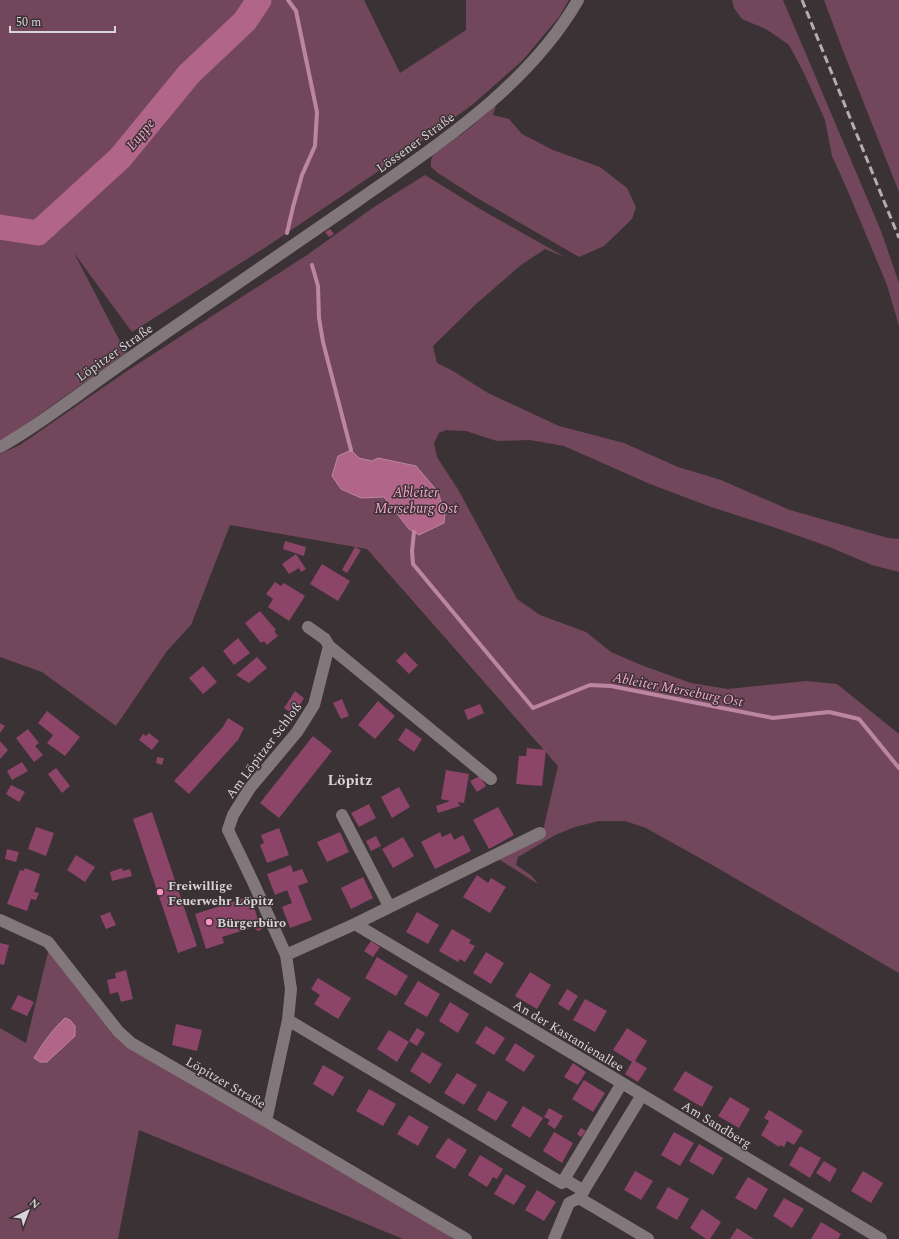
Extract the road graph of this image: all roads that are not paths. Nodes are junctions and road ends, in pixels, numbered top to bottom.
1 (578, 0) edge
2 (243, 280) joint
3 (0, 447) edge
4 (308, 627) dead end
5 (329, 646) junction
6 (491, 779) dead end
7 (342, 815) dead end
8 (540, 833) dead end
9 (389, 906) junction
10 (0, 920) edge
11 (355, 924) junction
12 (286, 955) junction
13 (288, 1020) junction
14 (622, 1083) junction
15 (642, 1095) junction
16 (266, 1121) junction
17 (564, 1179) junction
18 (581, 1195) junction
19 (466, 1239) edge
20 (554, 1239) edge
21 (648, 1239) edge
22 (881, 1239) edge

1 - 2 street, Lössener Straße
2 - 3 street, Löpitzer Straße
4 - 5 street
5 - 6 street
5 - 12 street, Am Löpitzer Schloß
7 - 9 street
8 - 9 street
9 - 11 street
10 - 16 street, Löpitzer Straße
11 - 12 street
11 - 14 street, An der Kastanienallee
12 - 13 street, Am Löpitzer Schloß
13 - 16 street, Am Löpitzer Schloß
13 - 17 street
14 - 15 street, Am Sandberg
14 - 17 street, An der Kastanienallee
15 - 18 street
15 - 22 street, Am Sandberg
16 - 19 street, Löpitzer Straße
17 - 18 street
18 - 20 street
18 - 21 street

